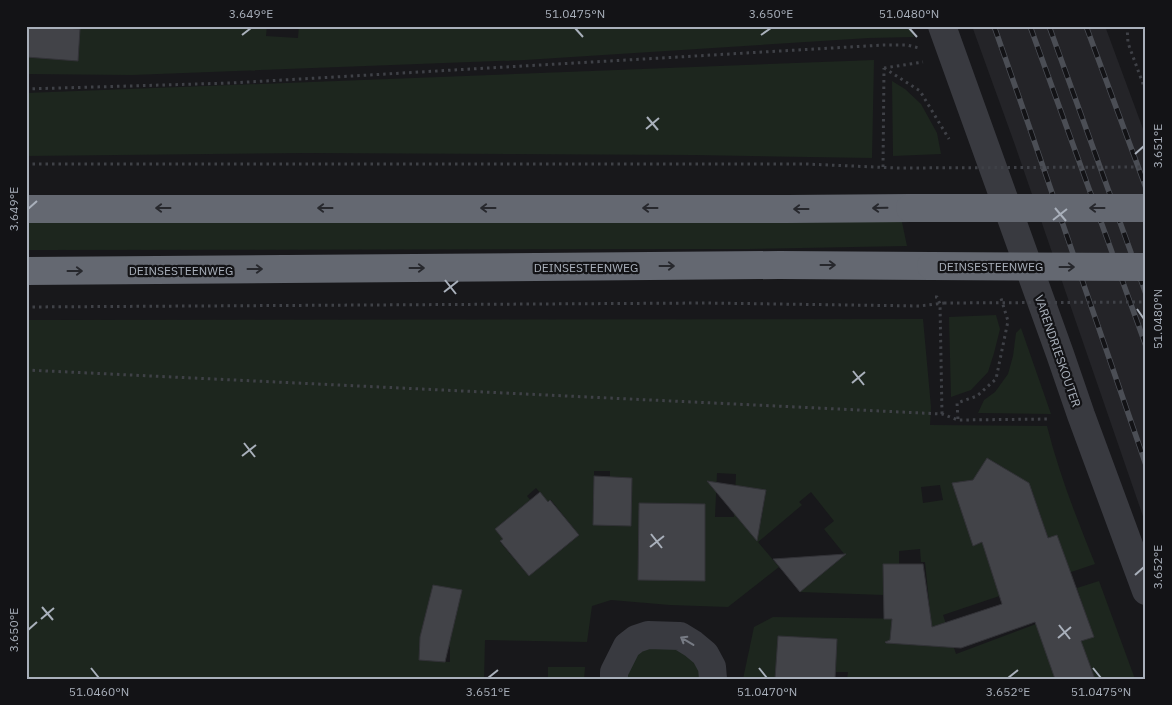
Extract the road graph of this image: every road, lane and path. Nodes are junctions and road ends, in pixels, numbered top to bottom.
1 (1127, 26) edge
2 (940, 45) edge
3 (26, 89) edge
4 (1146, 92) edge
5 (26, 164) edge
6 (883, 167) junction
7 (1146, 167) edge
8 (26, 208) edge
9 (1146, 208) edge
10 (1146, 267) edge
11 (26, 271) edge
12 (937, 297) dead end
13 (1146, 302) edge
14 (942, 304) junction
15 (26, 307) edge
16 (26, 370) edge
17 (942, 414) junction
18 (1080, 415) junction
19 (1146, 591) edge
20 (614, 679) edge
21 (713, 679) edge

1 - 4 path
2 - 3 path
2 - 6 path
2 - 18 street, VARENDRIESKOUTER
5 - 6 path
6 - 7 path, bridge
9 -> 8 highway, bridge
11 -> 10 highway, DEINSESTEENWEG, bridge
12 - 14 path
13 - 14 path, bridge
14 - 15 path
14 - 17 path
16 - 17 path
17 - 18 path
18 - 19 street, VARENDRIESKOUTER
21 -> 20 street

